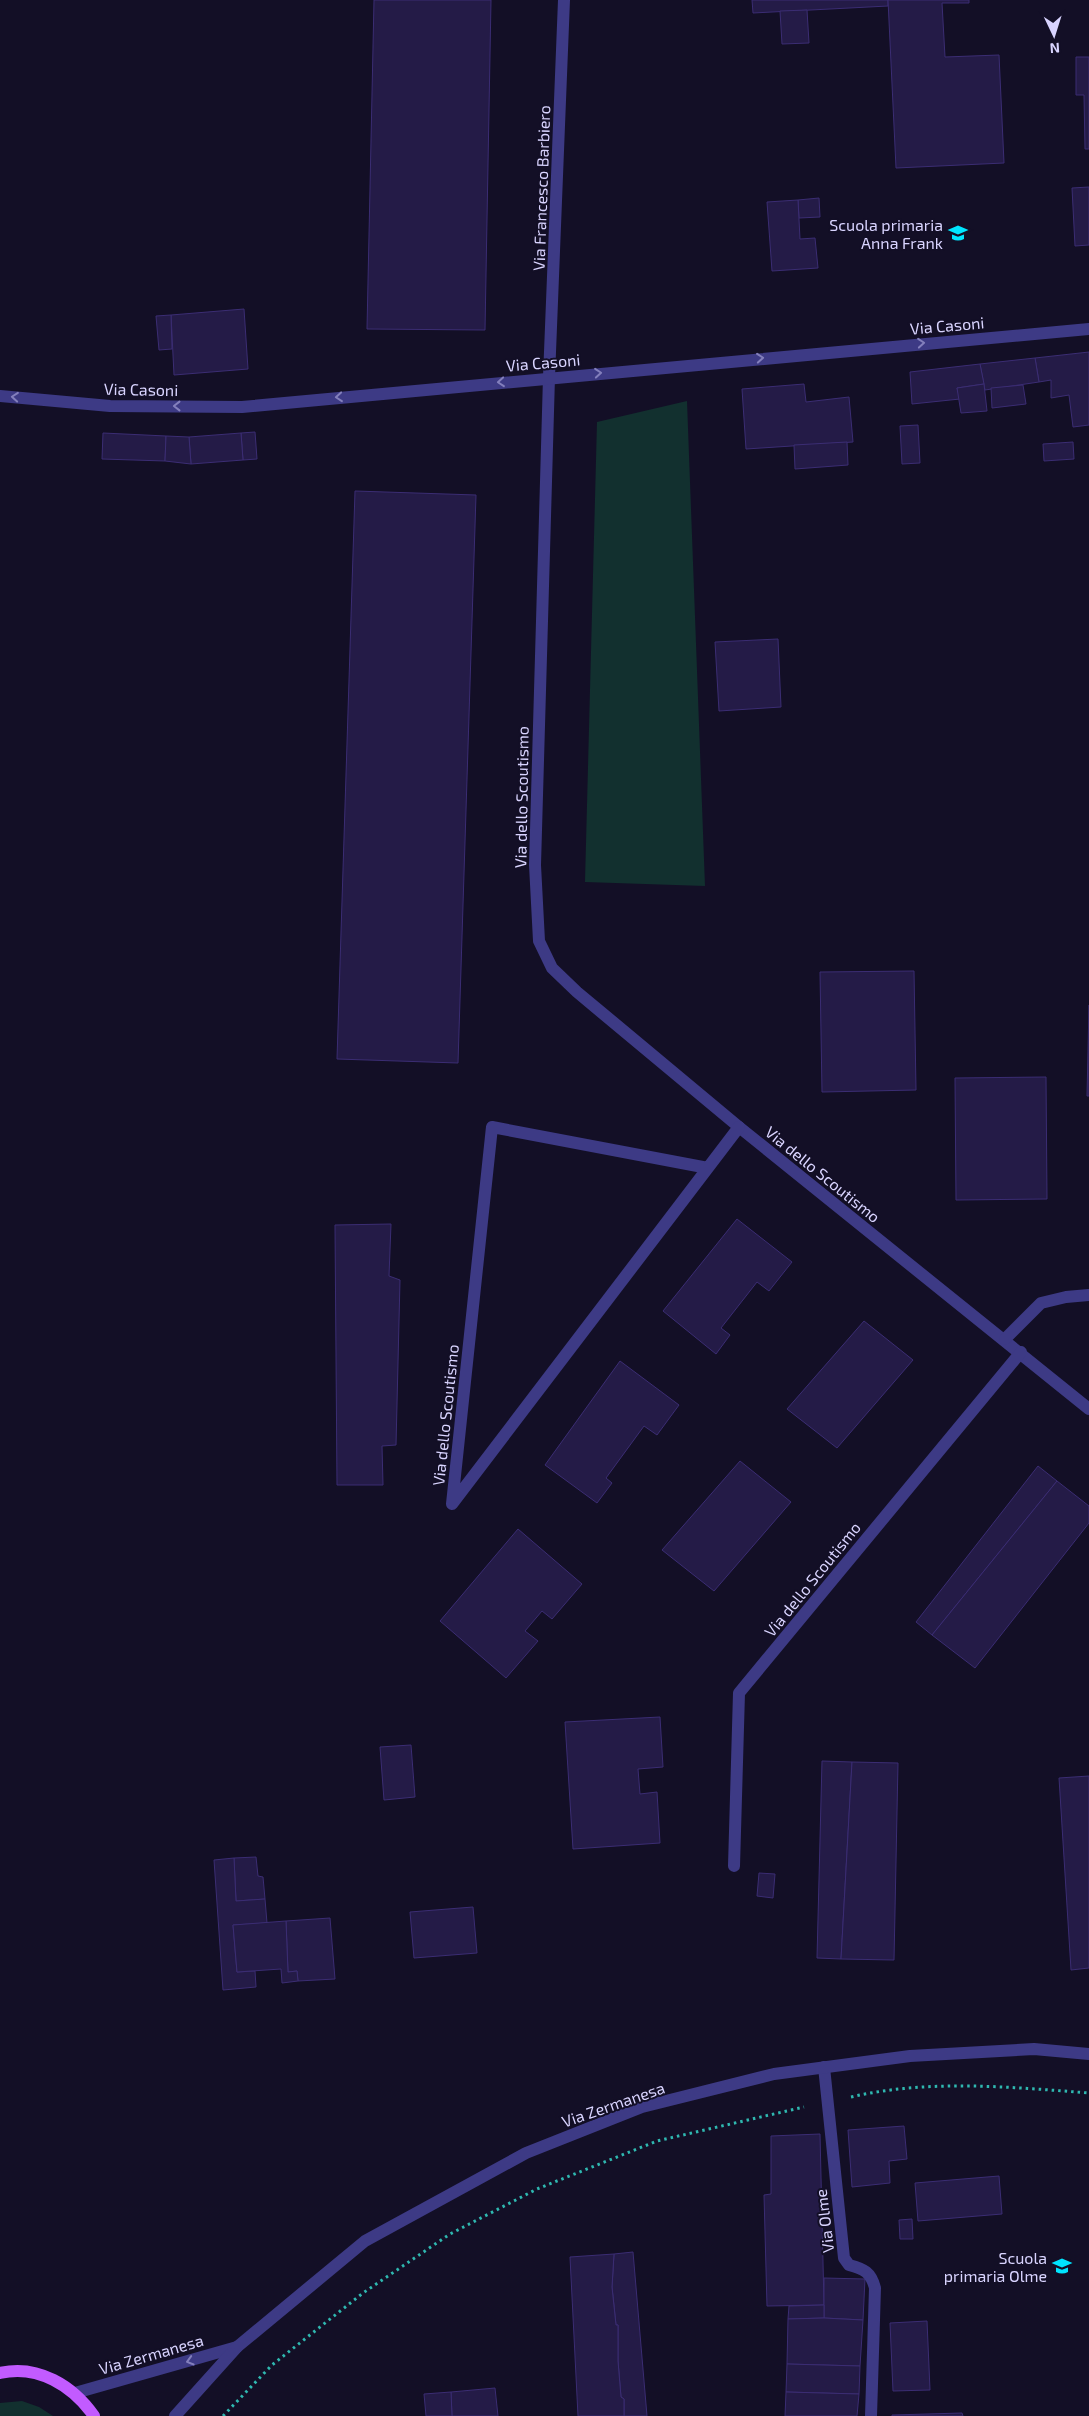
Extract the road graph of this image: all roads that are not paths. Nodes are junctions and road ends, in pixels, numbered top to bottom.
1 (564, 0) edge
2 (1089, 329) edge
3 (549, 377) junction
4 (0, 396) edge
5 (739, 1128) junction
6 (708, 1168) junction
7 (1089, 1295) edge
8 (1005, 1339) junction
9 (1021, 1352) junction
10 (1089, 1409) edge
11 (734, 1866) dead end
12 (1089, 2054) edge
13 (824, 2067) junction
14 (237, 2347) junction
15 (2, 2372) edge
16 (75, 2393) junction
17 (94, 2416) edge
18 (175, 2416) edge
19 (871, 2416) edge

1 - 3 street, Via Francesco Barbiero
3 -> 2 street, Via Casoni
3 -> 4 street, Via Casoni
3 - 5 street, Via dello Scoutismo
5 - 6 street, Via dello Scoutismo
5 - 8 street, Via dello Scoutismo
6 - 6 street, Via dello Scoutismo
7 - 8 street
8 - 9 street, Via dello Scoutismo
9 - 10 street, Via dello Scoutismo
9 - 11 street, Via dello Scoutismo
12 - 13 street, Via Zermanesa
13 - 14 street, Via Zermanesa
13 - 19 street, Via Olme
14 -> 16 street, Via Zermanesa
14 - 18 street, Via Zermanesa
15 - 16 main road
16 - 17 main road

